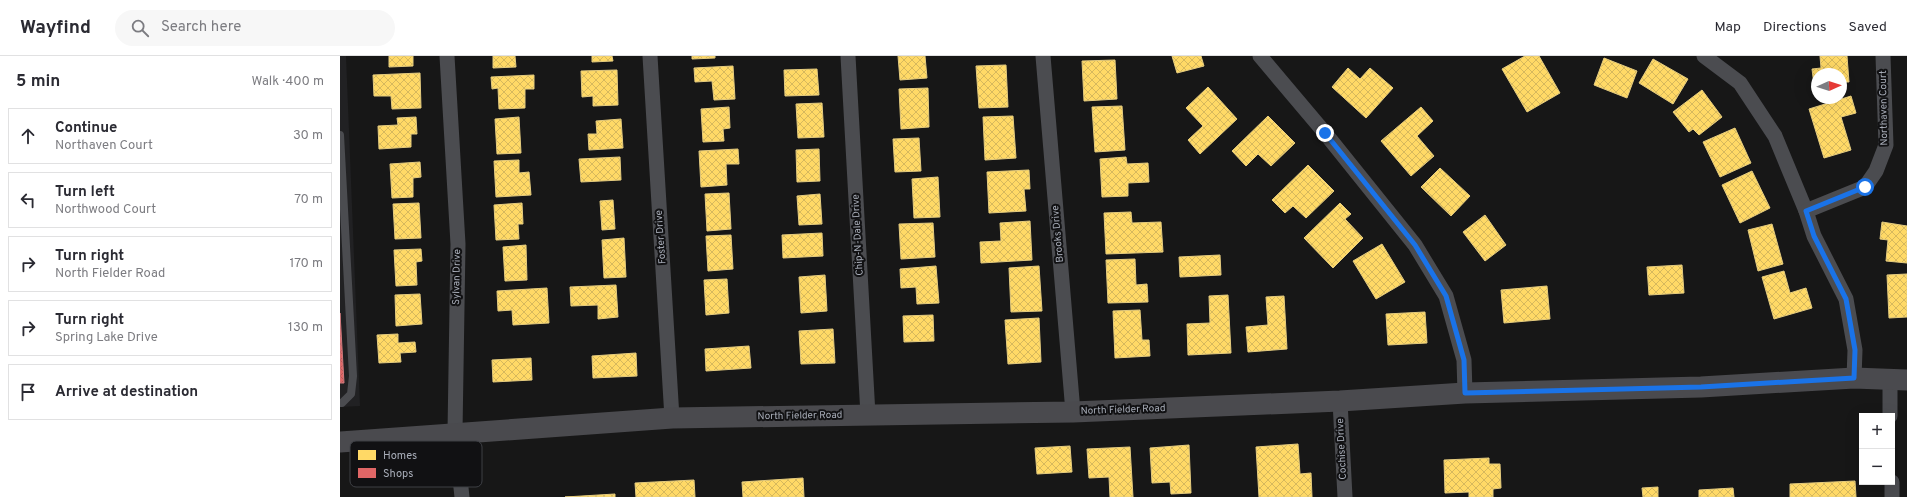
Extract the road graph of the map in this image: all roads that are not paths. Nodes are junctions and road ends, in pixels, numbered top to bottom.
1 (447, 56) edge
2 (650, 56) edge
3 (848, 56) edge
4 (1043, 56) edge
5 (1260, 56) edge
6 (1704, 56) edge
7 (1883, 56) edge
8 (340, 135) edge
9 (1806, 211) junction
10 (1854, 378) junction
11 (1898, 379) edge
12 (1465, 393) junction
13 (1340, 401) junction
14 (340, 403) edge
15 (1073, 412) junction
16 (1891, 413) edge
17 (868, 415) junction
18 (672, 418) junction
19 (455, 432) junction
20 (371, 441) edge
21 (456, 441) edge
22 (340, 442) edge
23 (350, 442) edge
24 (1892, 485) edge
25 (461, 487) edge
26 (462, 497) edge
27 (1345, 497) edge
28 (1892, 497) edge

1 - 19 street, Sylvan Drive
2 - 18 street, Foster Drive
3 - 17 street, Chip-N-Dale Drive
4 - 15 street, Brooks Drive
5 - 12 street
6 - 9 street
7 - 9 street, Northaven Court
8 - 14 lane
9 - 10 street
10 - 11 main road, North Fielder Road
10 - 12 main road, North Fielder Road
11 - 16 street
12 - 13 main road, North Fielder Road
13 - 15 main road, North Fielder Road
13 - 27 street, Cochise Drive
15 - 17 main road, North Fielder Road
17 - 18 main road, North Fielder Road
18 - 19 main road, North Fielder Road
19 - 20 main road, North Fielder Road
19 - 21 street, Sylvan Drive
22 - 23 main road, North Fielder Road
24 - 28 street
25 - 26 street, Sylvan Drive

